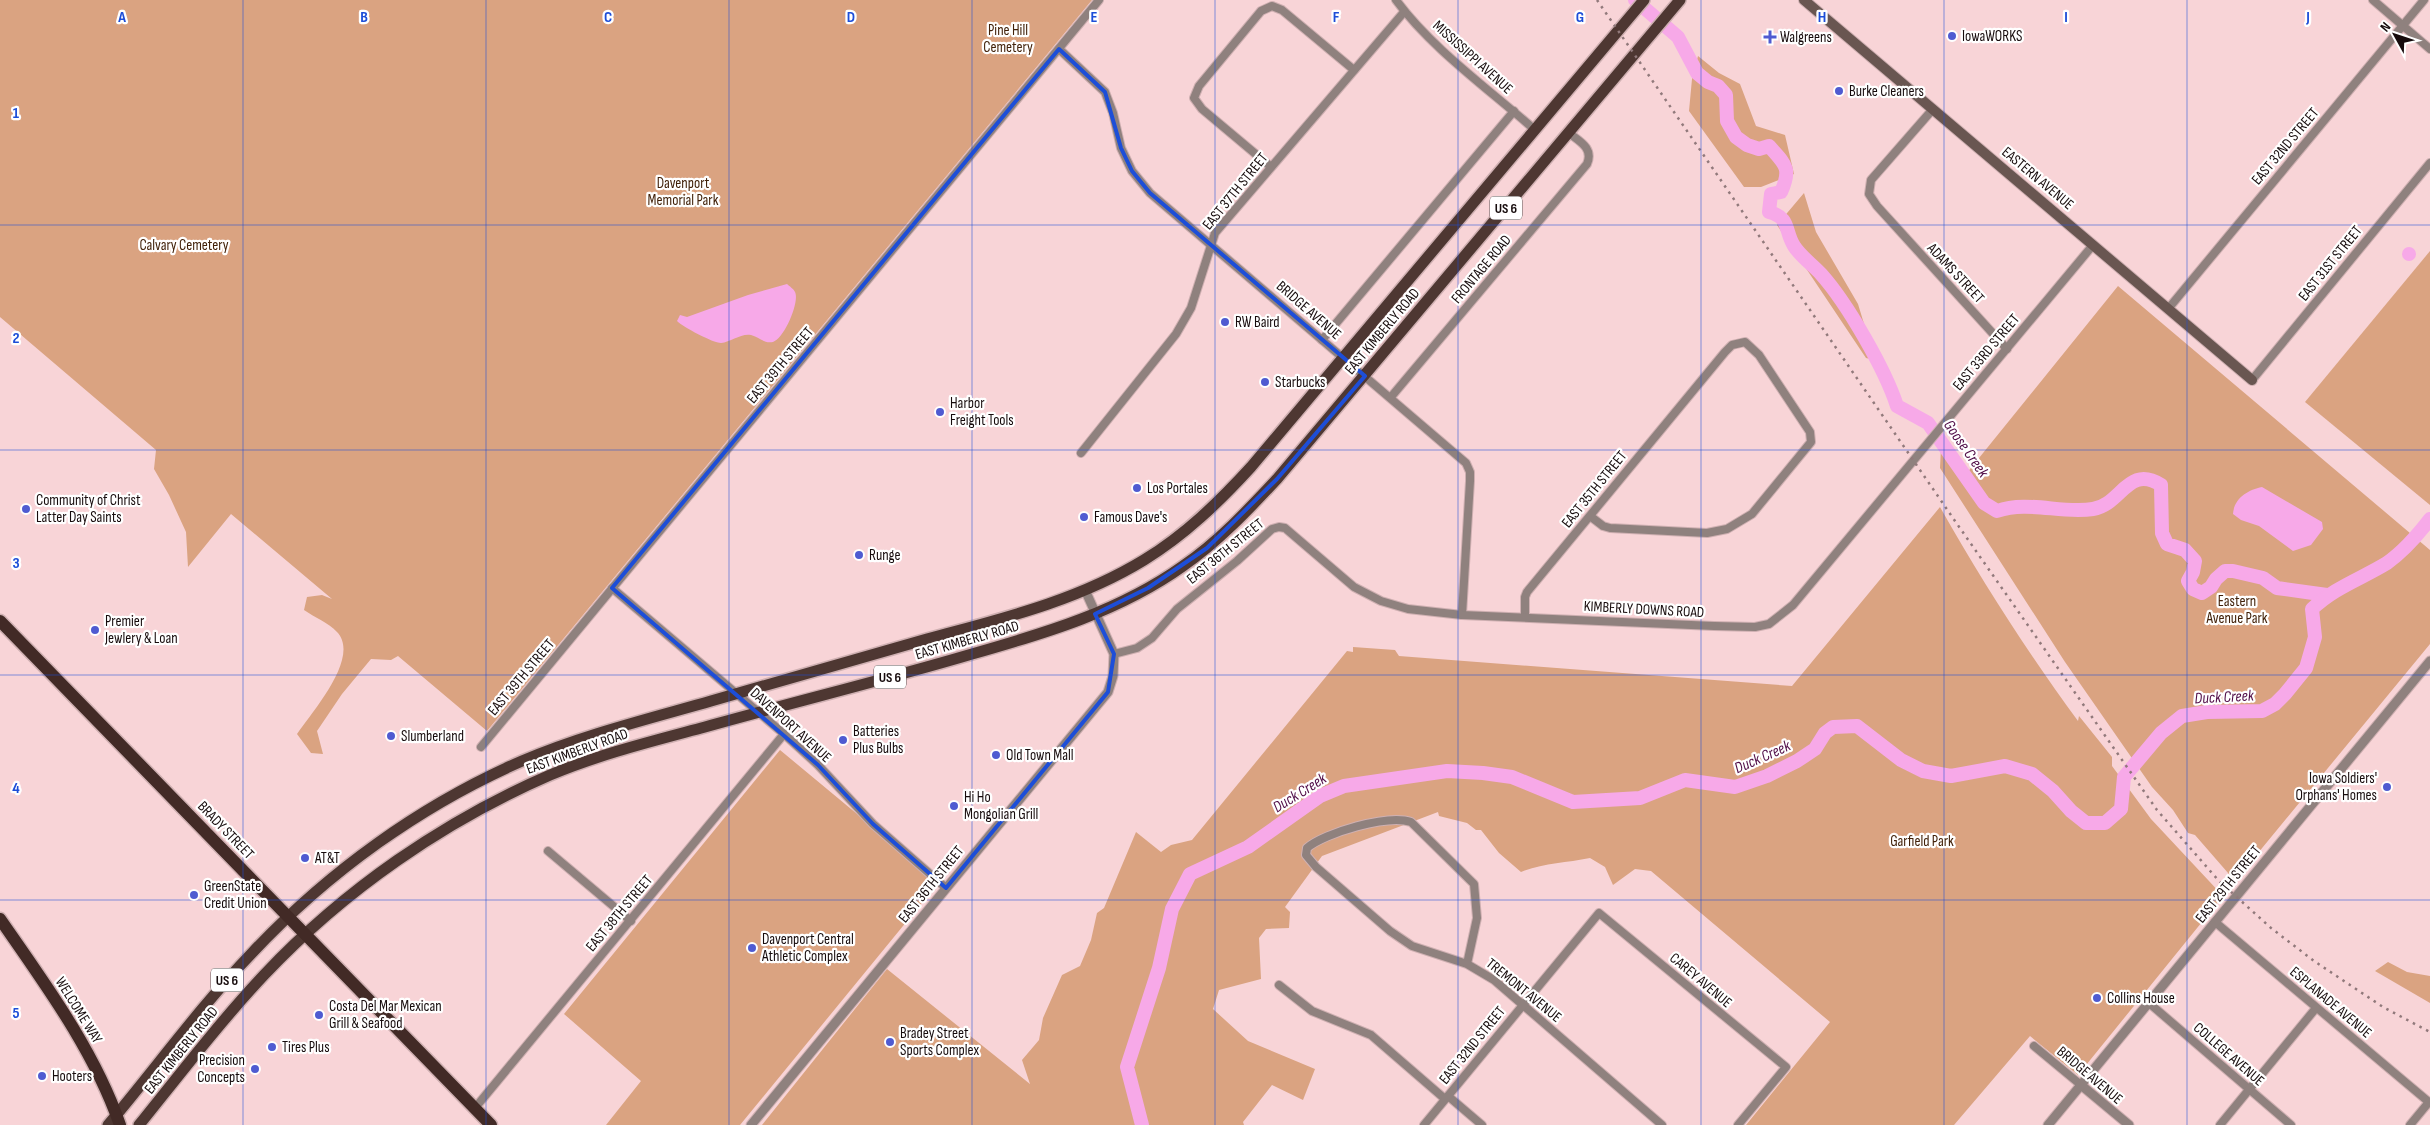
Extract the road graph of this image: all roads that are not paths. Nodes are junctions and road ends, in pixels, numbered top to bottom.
1 (1099, 0) edge
2 (1396, 0) edge
3 (1644, 0) edge
4 (1804, 0) edge
5 (2374, 0) edge
6 (2424, 0) edge
7 (1677, 4) edge
8 (1404, 12) junction
9 (2403, 25) junction
10 (1059, 48) junction
11 (2430, 49) edge
12 (1354, 70) junction
13 (1933, 109) junction
14 (1514, 111) junction
15 (1535, 130) junction
16 (1569, 133) junction
17 (2430, 163) edge
18 (1272, 167) junction
19 (1210, 245) junction
20 (2094, 245) junction
21 (2168, 309) junction
22 (1322, 340) junction
23 (2006, 349) junction
24 (1344, 358) junction
25 (1365, 376) junction
26 (2252, 380) joint
27 (1391, 398) junction
28 (1081, 453) dead end
29 (1590, 516) junction
30 (1861, 523) joint
31 (612, 588) junction
32 (1085, 590) junction
33 (1381, 601) joint
34 (1095, 614) junction
35 (1462, 615) junction
36 (1525, 617) junction
37 (0, 621) edge
38 (1114, 654) junction
39 (2430, 661) edge
40 (736, 694) junction
41 (757, 712) junction
42 (784, 734) junction
43 (481, 747) dead end
44 (548, 851) dead end
45 (946, 888) junction
46 (1599, 913) joint
47 (288, 917) junction
48 (0, 919) edge
49 (630, 921) junction
50 (2215, 922) junction
51 (306, 935) junction
52 (1467, 964) junction
53 (1279, 985) dead end
54 (2149, 1003) junction
55 (1523, 1004) junction
56 (2316, 1008) junction
57 (2034, 1046) dead end
58 (2081, 1085) junction
59 (2249, 1090) junction
60 (1446, 1098) junction
61 (2430, 1103) edge
62 (475, 1108) junction
63 (118, 1120) edge
64 (108, 1125) edge
65 (139, 1125) edge
66 (491, 1125) edge
67 (751, 1125) edge
68 (1424, 1125) edge
69 (1482, 1125) edge
70 (1662, 1125) edge
71 (1738, 1125) edge
72 (2048, 1125) edge
73 (2129, 1125) edge
74 (2220, 1125) edge
75 (2291, 1125) edge
76 (2410, 1125) edge

1 - 10 street, EAST 39TH STREET
2 - 8 street, MISSISSIPPI AVENUE
3 - 15 main road, EAST KIMBERLY ROAD / US 6
4 - 13 main road, EASTERN AVENUE
5 - 9 street
6 - 9 street, EAST 32ND STREET
7 - 16 main road, EAST KIMBERLY ROAD / US 6
8 - 12 street, EAST 37TH STREET
8 - 14 street, MISSISSIPPI AVENUE
9 - 11 street
9 - 21 street, EAST 32ND STREET
10 - 19 street, BRIDGE AVENUE
10 - 31 street, EAST 39TH STREET
12 - 18 street, EAST 37TH STREET
12 - 18 street
13 - 20 main road, EASTERN AVENUE
13 - 23 street, ADAMS STREET
14 - 15 street, MISSISSIPPI AVENUE
14 - 22 street
15 - 24 main road, EAST KIMBERLY ROAD / US 6
16 - 25 main road, EAST KIMBERLY ROAD / US 6
16 - 27 street, FRONTAGE ROAD
17 - 26 street, EAST 31ST STREET
18 - 19 street, EAST 37TH STREET
19 - 22 street, BRIDGE AVENUE
19 - 28 street, EAST 37TH STREET
20 - 21 main road, EASTERN AVENUE
20 - 23 street, EAST 33RD STREET
21 - 26 main road, EASTERN AVENUE
22 - 24 street, BRIDGE AVENUE
23 - 30 street, EAST 33RD STREET
24 - 25 street, BRIDGE AVENUE
24 - 32 main road, EAST KIMBERLY ROAD / US 6
25 - 27 street, BRIDGE AVENUE
25 - 34 main road, EAST KIMBERLY ROAD / US 6
27 - 35 street, BRIDGE AVENUE
29 - 29 street, EAST 35TH STREET
29 - 36 street, EAST 35TH STREET
30 - 36 street, KIMBERLY DOWNS ROAD
31 - 40 street, DAVENPORT AVENUE
31 - 43 street, EAST 39TH STREET
32 - 34 street, EAST 36TH STREET
32 - 40 main road, EAST KIMBERLY ROAD / US 6
33 - 35 street, KIMBERLY DOWNS ROAD
33 - 38 street, EAST 36TH STREET
34 - 38 street, EAST 36TH STREET
34 - 41 main road, EAST KIMBERLY ROAD / US 6
35 - 36 street, KIMBERLY DOWNS ROAD
37 - 47 highway, BRADY STREET
38 - 45 street, EAST 36TH STREET
39 - 50 street, EAST 29TH STREET
40 - 41 street, DAVENPORT AVENUE
40 - 47 main road, EAST KIMBERLY ROAD / US 6
41 - 42 street, DAVENPORT AVENUE
41 - 51 main road, EAST KIMBERLY ROAD / US 6
42 - 45 street, DAVENPORT AVENUE
42 - 49 street, EAST 38TH STREET
44 - 49 street
45 - 67 street, EAST 36TH STREET
46 - 55 street, EAST 32ND STREET
46 - 71 street, CAREY AVENUE
47 - 51 highway, BRADY STREET
47 - 63 main road, EAST KIMBERLY ROAD / US 6
48 - 63 highway, WELCOME WAY
49 - 62 street, EAST 38TH STREET
50 - 54 street, EAST 29TH STREET
50 - 56 street, ESPLANADE AVENUE
51 - 62 highway, BRADY STREET
51 - 65 main road, EAST KIMBERLY ROAD / US 6
52 - 52 street, TREMONT AVENUE
52 - 55 street, TREMONT AVENUE
53 - 60 street
54 - 58 street, EAST 29TH STREET
54 - 59 street, COLLEGE AVENUE
55 - 60 street, EAST 32ND STREET
55 - 70 street, TREMONT AVENUE
56 - 59 street
56 - 61 street, ESPLANADE AVENUE
57 - 58 street, BRIDGE AVENUE
58 - 72 street, EAST 29TH STREET
58 - 73 street, BRIDGE AVENUE
59 - 74 street
59 - 75 street, COLLEGE AVENUE
60 - 68 street, EAST 32ND STREET
60 - 69 street
61 - 76 street
62 - 66 highway, BRADY STREET
63 - 64 main road, EAST KIMBERLY ROAD / US 6

